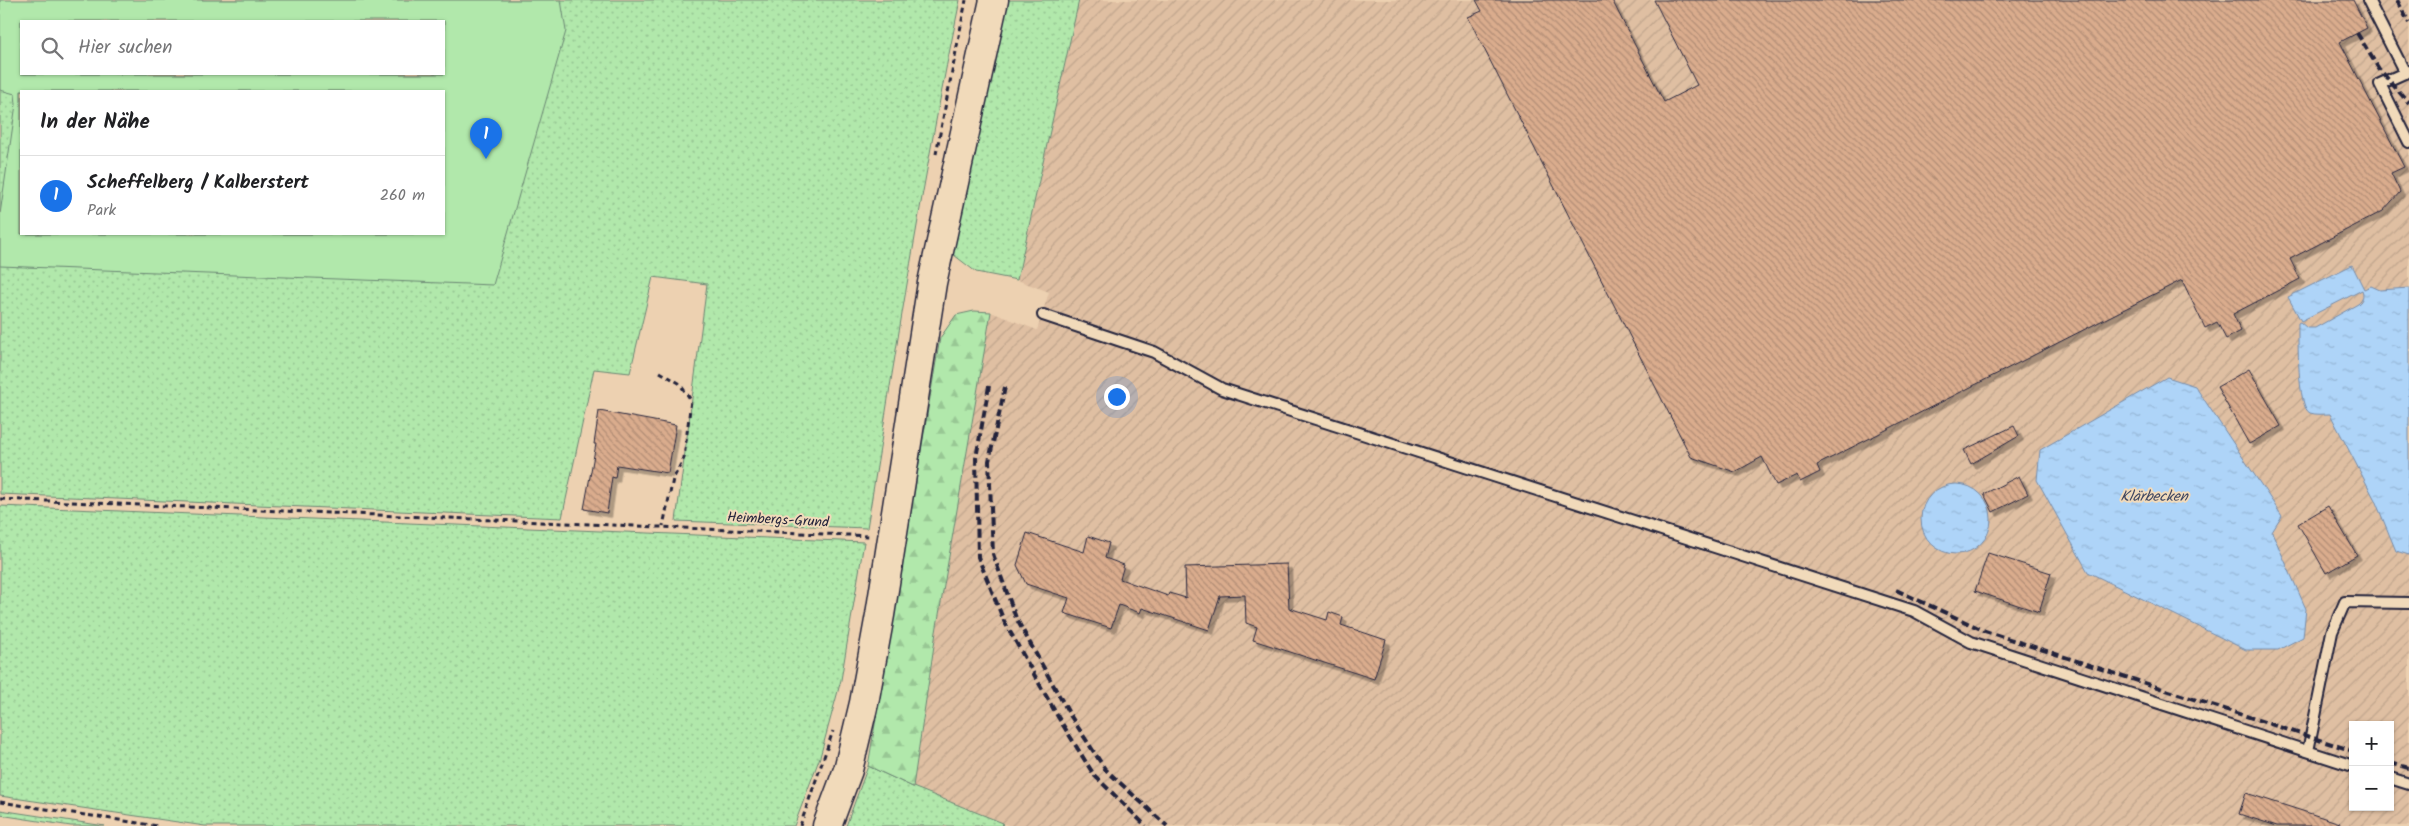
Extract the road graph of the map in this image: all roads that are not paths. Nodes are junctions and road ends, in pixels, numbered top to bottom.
1 (994, 0) edge
2 (2368, 0) edge
3 (2407, 72) edge
4 (2409, 142) edge
5 (1043, 315) dead end
6 (2409, 603) edge
7 (2308, 751) junction
8 (2349, 765) edge
9 (2394, 779) edge
10 (2409, 784) edge
11 (827, 826) edge

1 - 11 main road
2 - 3 lane
3 - 4 lane
5 - 7 lane
6 - 7 lane
7 - 8 lane
9 - 10 lane

